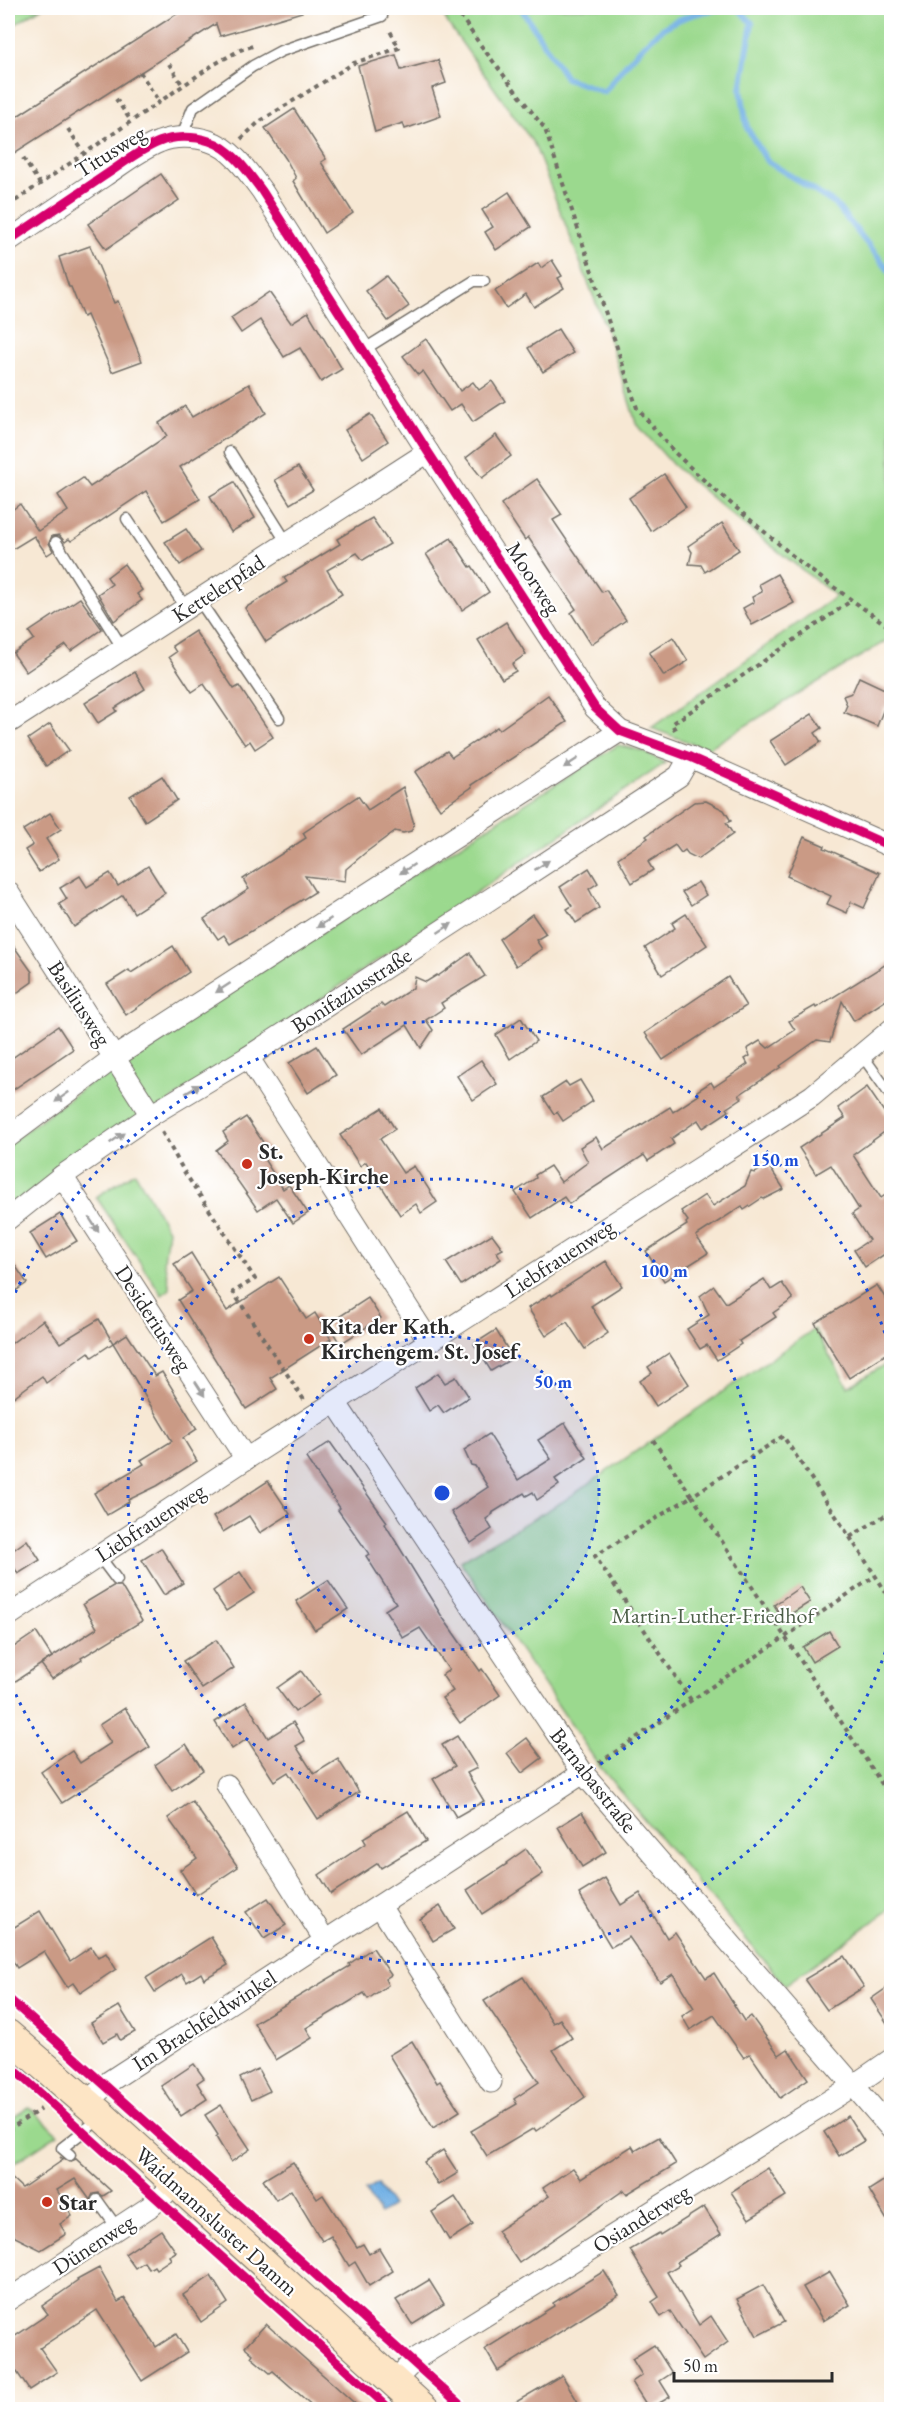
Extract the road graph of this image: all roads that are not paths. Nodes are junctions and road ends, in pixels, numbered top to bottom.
1 (382, 16) road end
2 (181, 138) junction
3 (262, 191) joint
4 (8, 241) edge
5 (484, 281) dead end
6 (363, 350) junction
7 (230, 452) dead end
8 (428, 452) junction
9 (127, 519) dead end
10 (56, 542) dead end
11 (287, 543) junction
12 (192, 604) junction
13 (123, 649) junction
14 (279, 718) dead end
15 (8, 723) edge
16 (620, 731) junction
17 (690, 757) junction
18 (891, 847) edge
19 (8, 892) edge
20 (891, 1029) edge
21 (862, 1055) junction
22 (115, 1057) junction
23 (248, 1057) junction
24 (891, 1097) edge
25 (151, 1115) junction
26 (8, 1137) edge
27 (62, 1176) junction
28 (8, 1219) edge
29 (429, 1341) junction
30 (335, 1402) junction
31 (246, 1459) junction
32 (99, 1556) junction
33 (117, 1580) dead end
34 (8, 1616) edge
35 (583, 1773) junction
36 (227, 1785) dead end
37 (380, 1906) junction
38 (326, 1942) junction
39 (8, 2035) edge
40 (891, 2059) edge
41 (491, 2082) dead end
42 (853, 2086) junction
43 (94, 2110) junction
44 (891, 2130) edge
45 (70, 2155) dead end
46 (176, 2184) junction
47 (97, 2200) dead end
48 (118, 2229) junction
49 (8, 2300) edge
50 (394, 2381) junction
51 (425, 2409) edge

1 - 2 lane
2 - 3 street, Titusweg
2 - 4 street, Titusweg
3 - 6 street, Moorweg
5 - 6 lane
6 - 8 street, Moorweg
7 - 11 lane
8 - 11 street, Kettelerpfad
8 - 16 street, Moorweg
9 - 12 lane
10 - 13 lane
11 - 12 street, Kettelerpfad
12 - 13 street, Kettelerpfad
12 - 14 lane
13 - 15 street, Kettelerpfad
16 - 17 street, Moorweg
16 -> 22 street
17 - 18 street, Moorweg
23 -> 17 street, Bonifaziusstraße
19 - 22 street, Basiliusweg
20 - 21 street, Liebfrauenweg
21 - 24 lane
21 - 29 street, Liebfrauenweg
22 - 25 street, Basiliusweg
22 -> 26 street
25 -> 23 street, Bonifaziusstraße
23 - 29 street
27 -> 25 street, Bonifaziusstraße
27 - 28 street, Bonifaziusstraße
27 -> 31 street, Desideriusweg
29 - 30 street, Liebfrauenweg
30 - 31 street, Liebfrauenweg
30 - 35 street, Barnabasstraße
31 - 32 street, Liebfrauenweg
32 - 33 lane
32 - 34 street, Liebfrauenweg
35 - 37 street, Im Brachfeldwinkel
35 - 42 street, Barnabasstraße
36 - 38 street
37 - 38 street, Im Brachfeldwinkel
37 - 41 street
38 - 43 street, Im Brachfeldwinkel
39 - 43 main road, Waidmannsluster Damm
40 - 42 street, Osianderweg
42 - 44 street, Barnabasstraße
42 - 50 street, Osianderweg
43 - 45 lane
43 - 46 main road, Waidmannsluster Damm
46 - 48 street, Dünenweg
46 - 50 main road, Waidmannsluster Damm
47 - 48 lane
48 - 49 street, Dünenweg
50 - 51 main road, Waidmannsluster Damm

